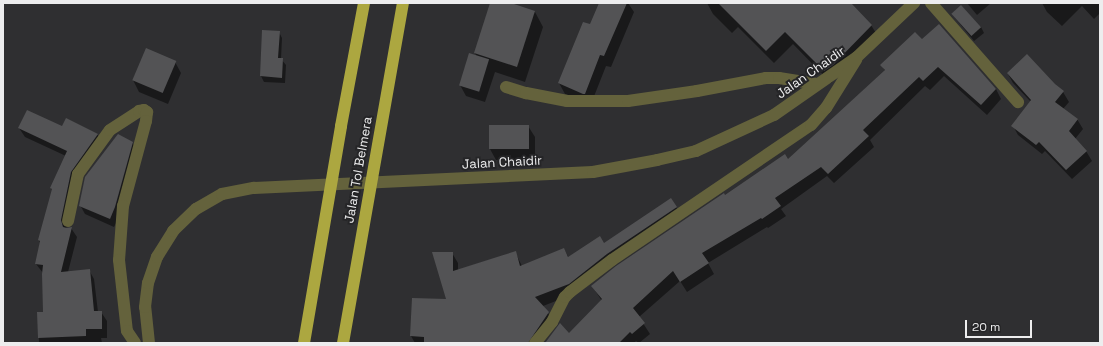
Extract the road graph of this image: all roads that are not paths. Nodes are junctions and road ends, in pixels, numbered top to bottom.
1 (364, 3) edge
2 (403, 3) edge
3 (914, 3) edge
4 (931, 3) edge
5 (857, 57) junction
6 (817, 84) junction
7 (506, 87) dead end
8 (1018, 102) dead end
9 (68, 221) dead end
10 (135, 343) edge
11 (149, 343) edge
12 (304, 343) edge
13 (343, 343) edge
14 (535, 343) edge

1 - 12 highway, Jalan Tol Belmera
2 - 13 highway, Jalan Tol Belmera
3 - 5 street, Jalan Chaidir
4 - 8 street
5 - 6 street, Jalan Chaidir
5 - 14 street
6 - 7 street
6 - 11 street, Jalan Chaidir
9 - 10 street

